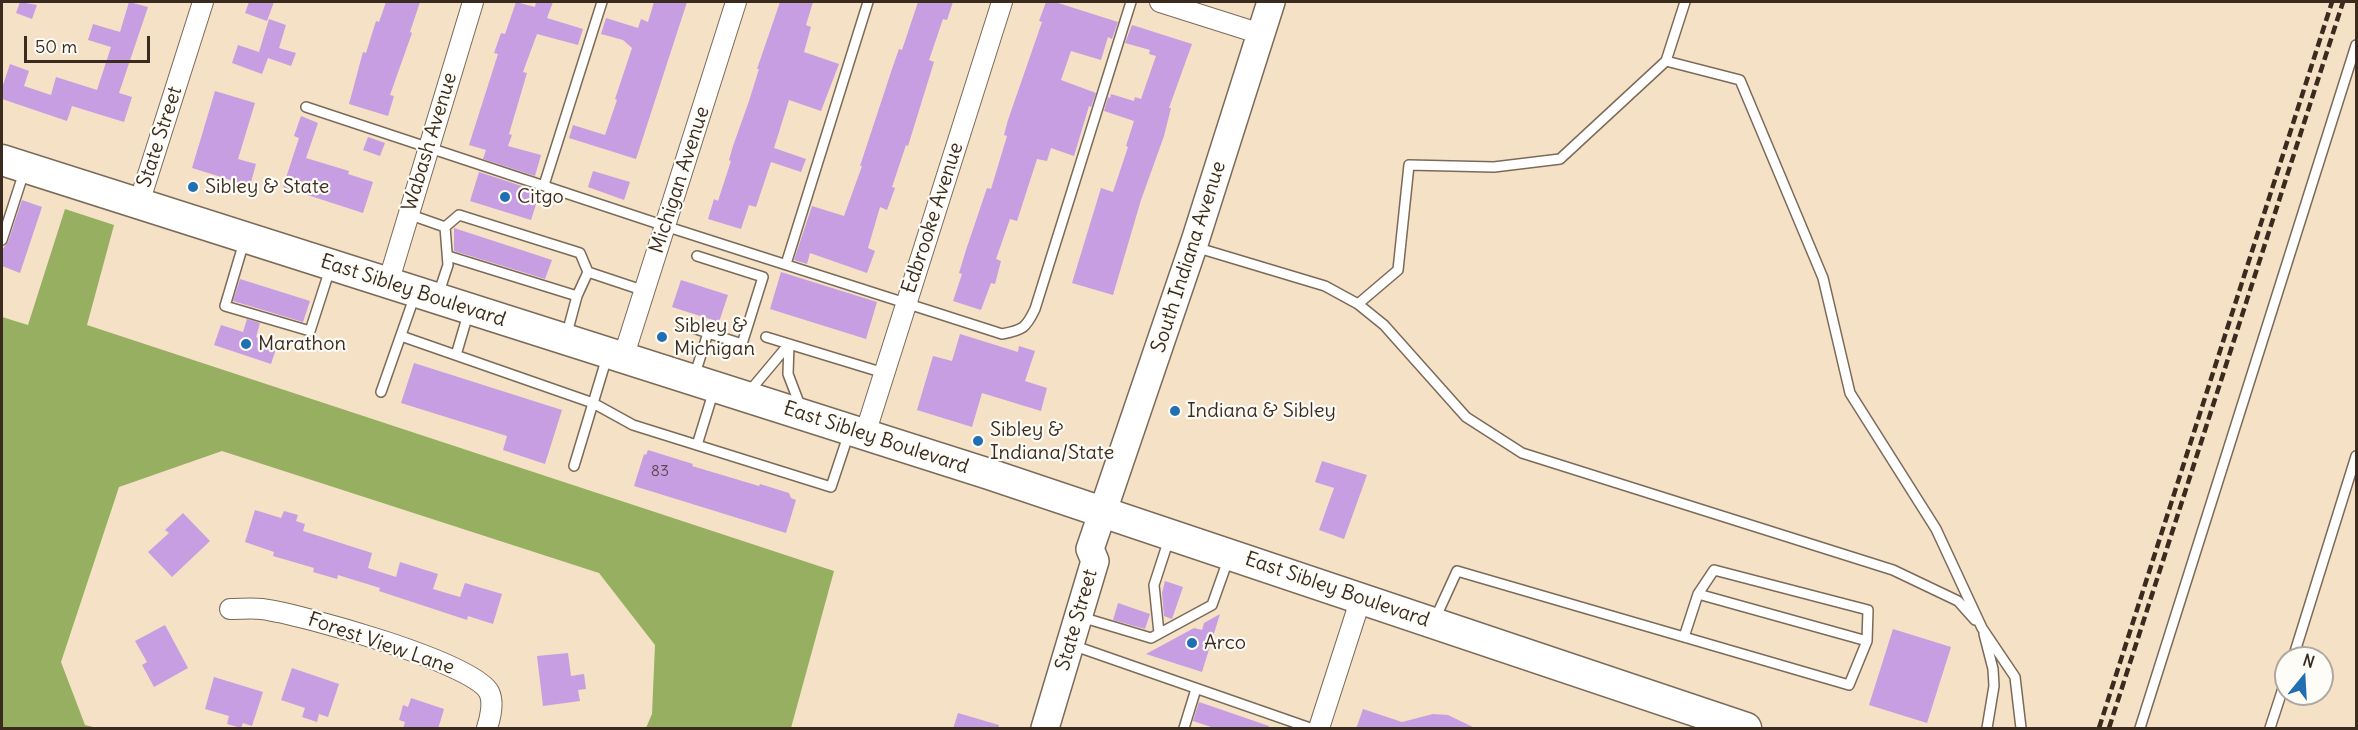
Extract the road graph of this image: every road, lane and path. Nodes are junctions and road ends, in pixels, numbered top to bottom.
1 (203, 2) edge
2 (473, 2) edge
3 (602, 2) edge
4 (736, 2) edge
5 (868, 2) edge
6 (1002, 2) edge
7 (1131, 2) edge
8 (1160, 2) edge
9 (1271, 2) edge
10 (1686, 2) edge
11 (1261, 34) junction
12 (2356, 45) edge
13 (1666, 61) junction
14 (306, 107) dead end
15 (429, 147) junction
16 (13, 164) edge
17 (544, 185) junction
18 (139, 203) junction
19 (408, 214) junction
20 (665, 226) junction
21 (445, 227) junction
22 (245, 237) junction
23 (2, 240) edge
24 (1193, 246) junction
25 (448, 256) junction
26 (697, 256) dead end
27 (786, 264) junction
28 (332, 265) junction
29 (588, 272) junction
30 (388, 283) junction
31 (645, 291) junction
32 (427, 295) junction
33 (577, 296) junction
34 (906, 303) junction
35 (1359, 304) junction
36 (469, 309) junction
37 (682, 324) dead end
38 (708, 333) junction
39 (401, 336) junction
40 (766, 337) dead end
41 (565, 339) junction
42 (789, 344) junction
43 (456, 355) junction
44 (616, 355) junction
45 (884, 373) junction
46 (704, 383) junction
47 (381, 392) dead end
48 (745, 396) junction
49 (593, 403) junction
50 (803, 415) junction
51 (857, 432) junction
52 (697, 445) junction
53 (2356, 456) edge
54 (574, 466) dead end
55 (1104, 512) junction
56 (1171, 534) junction
57 (1085, 552) junction
58 (1230, 554) junction
59 (1698, 594) junction
60 (1361, 598) junction
61 (230, 609) dead end
62 (1079, 616) junction
63 (1433, 622) junction
64 (1982, 628) junction
65 (1159, 633) junction
66 (1684, 637) junction
67 (1867, 641) junction
68 (1070, 644) junction
69 (2297, 646) edge
70 (1196, 689) junction
71 (2277, 706) edge
72 (487, 729) edge
73 (1025, 729) edge
74 (1045, 729) edge
75 (1184, 729) edge
76 (1310, 729) edge
77 (1319, 729) edge
78 (1746, 729) edge
79 (1987, 729) edge
80 (2021, 729) edge
81 (2140, 729) edge
82 (2270, 729) edge

1 - 18 street, State Street
2 - 15 street, Wabash Avenue
3 - 17 lane
4 - 20 street, Michigan Avenue
5 - 27 lane
6 - 34 street, Edbrooke Avenue
7 - 34 lane
8 - 11 street
9 - 11 main road, South Indiana Avenue
10 - 13 lane
11 - 24 main road, South Indiana Avenue
12 - 81 lane
13 - 35 lane
13 - 64 lane
14 - 15 lane
15 - 17 lane
15 - 19 street, Wabash Avenue
16 - 18 main road, East Sibley Boulevard
16 - 23 lane
17 - 20 lane
18 - 22 main road, East Sibley Boulevard
19 - 21 lane
19 - 30 street, Wabash Avenue
20 - 27 lane
20 - 31 street, Michigan Avenue
21 - 25 lane
21 - 29 lane
22 - 28 main road, East Sibley Boulevard
22 - 28 lane
24 - 35 lane
24 - 55 main road, South Indiana Avenue
25 - 32 lane
25 - 33 lane
26 - 38 lane
27 - 34 lane
28 - 30 main road, East Sibley Boulevard
29 - 31 lane
29 - 33 lane
30 - 32 main road, East Sibley Boulevard
31 - 44 street, Michigan Avenue
32 - 36 main road, East Sibley Boulevard
32 - 39 lane
33 - 41 lane
34 - 45 street, Edbrooke Avenue
35 - 64 lane
36 - 41 main road, East Sibley Boulevard
36 - 43 lane
37 - 38 lane
38 - 46 lane
39 - 43 lane
39 - 47 lane
40 - 42 lane
41 - 44 main road, East Sibley Boulevard
42 - 45 lane
42 - 48 lane
42 - 50 lane
43 - 49 lane
44 - 46 main road, East Sibley Boulevard
44 - 49 lane
45 - 51 street, Edbrooke Avenue
46 - 48 main road, East Sibley Boulevard
46 - 52 lane
48 - 50 main road, East Sibley Boulevard
49 - 52 lane
49 - 54 lane
50 - 51 main road, East Sibley Boulevard
51 - 52 lane
51 - 55 main road, East Sibley Boulevard
53 - 69 lane
55 - 56 main road, East Sibley Boulevard
55 - 57 main road, State Street
56 - 58 main road, East Sibley Boulevard
56 - 65 lane
57 - 62 main road, State Street
57 - 73 main road, State Street
58 - 60 main road, East Sibley Boulevard
58 - 65 lane
59 - 66 lane
59 - 67 lane
59 - 67 lane
60 - 63 main road, East Sibley Boulevard
60 - 77 street
61 - 72 street, Forest View Lane
62 - 65 lane
62 - 68 main road, State Street
63 - 66 lane
63 - 78 main road, East Sibley Boulevard
64 - 79 lane
64 - 80 lane
66 - 67 lane
68 - 70 lane
68 - 74 main road, State Street
70 - 75 lane
70 - 76 lane
71 - 82 lane

